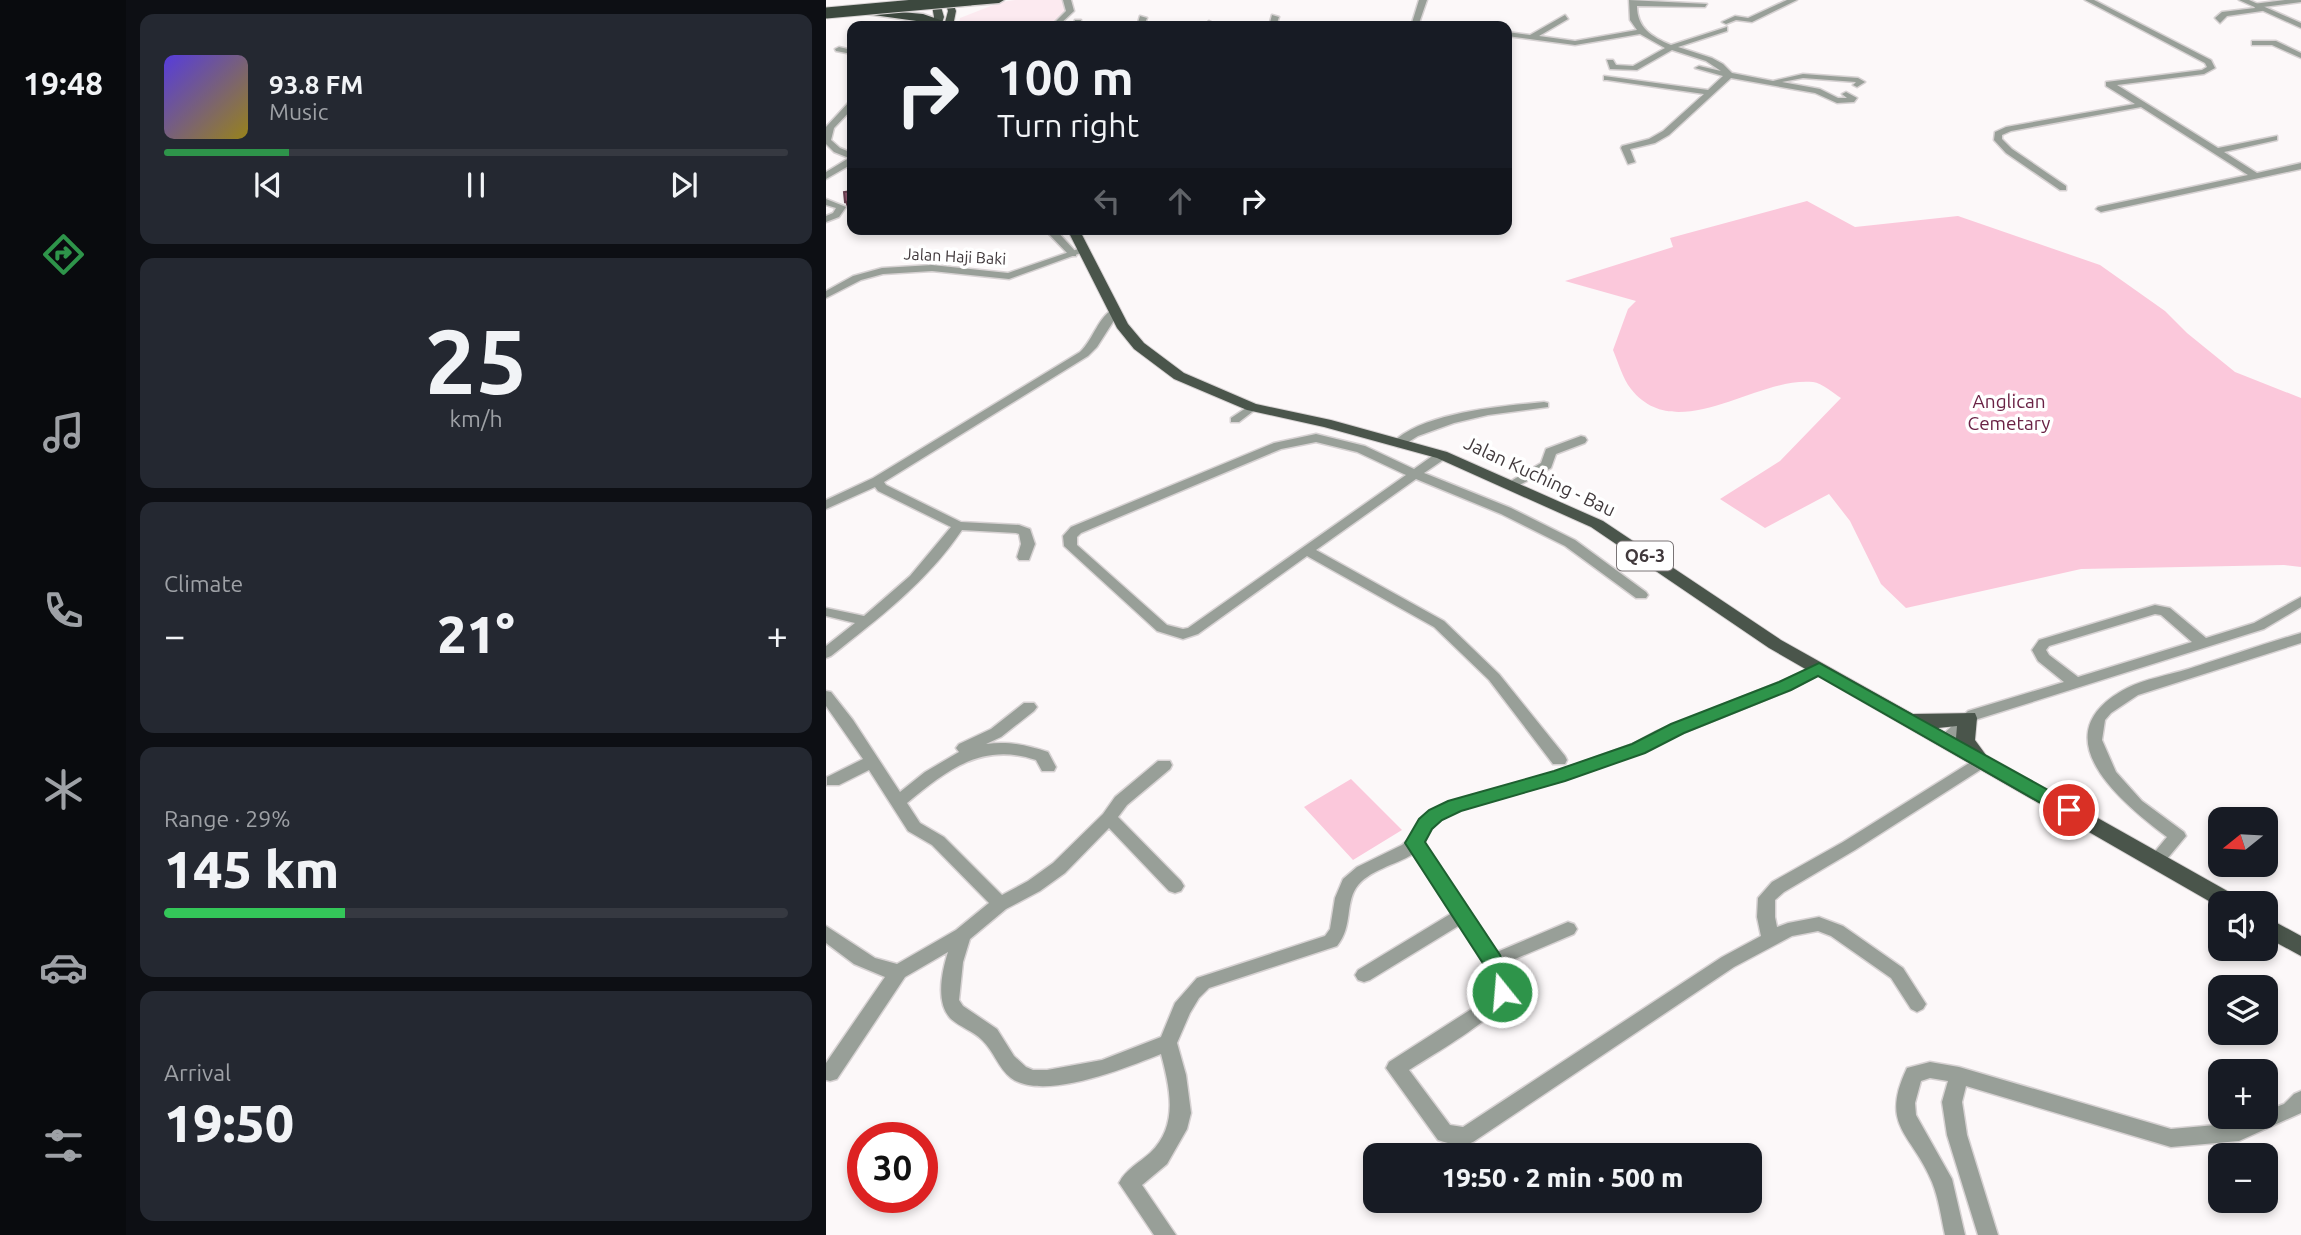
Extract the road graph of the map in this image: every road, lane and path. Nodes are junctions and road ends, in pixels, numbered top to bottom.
1 (885, 0) edge
2 (919, 0) edge
3 (970, 0) edge
4 (997, 0) edge
5 (1067, 0) edge
6 (1423, 0) edge
7 (1793, 0) edge
8 (2089, 0) edge
9 (2243, 0) edge
10 (2300, 0) edge
11 (1634, 2) edge
12 (944, 4) edge
13 (1686, 4) junction
14 (852, 5) junction
15 (1705, 5) dead end
16 (2259, 7) junction
17 (826, 11) edge
18 (869, 12) junction
19 (1689, 16) dead end
20 (1275, 17) dead end
21 (1565, 17) dead end
22 (932, 21) edge
23 (939, 21) edge
24 (949, 21) edge
25 (1059, 21) edge
26 (1274, 21) edge
27 (1416, 21) edge
28 (2220, 21) dead end
29 (2301, 26) edge
30 (1642, 31) junction
31 (1512, 35) edge
32 (1531, 37) junction
33 (2255, 43) dead end
34 (839, 49) dead end
35 (1670, 49) junction
36 (847, 51) edge
37 (2301, 56) edge
38 (1610, 62) dead end
39 (1699, 68) dead end
40 (1728, 75) junction
41 (1607, 78) dead end
42 (1769, 82) junction
43 (1857, 85) dead end
44 (1707, 92) junction
45 (1846, 94) dead end
46 (2141, 105) junction
47 (847, 109) edge
48 (841, 114) junction
49 (826, 119) edge
50 (2274, 138) dead end
51 (2217, 151) junction
52 (847, 155) edge
53 (847, 161) edge
54 (1631, 162) dead end
55 (2301, 166) edge
56 (2255, 175) junction
57 (826, 176) edge
58 (2063, 188) dead end
59 (826, 202) edge
60 (2101, 209) dead end
61 (826, 219) edge
62 (1057, 235) edge
63 (1075, 235) edge
64 (1079, 252) junction
65 (826, 295) edge
66 (1115, 312) junction
67 (1544, 405) dead end
68 (1252, 407) junction
69 (1235, 420) dead end
70 (1581, 440) dead end
71 (1398, 443) junction
72 (1442, 455) junction
73 (1415, 474) junction
74 (877, 481) junction
75 (1511, 484) junction
76 (826, 505) edge
77 (958, 526) junction
78 (1306, 550) junction
79 (1024, 557) dead end
80 (1640, 596) dead end
81 (2301, 601) edge
82 (826, 612) edge
83 (865, 621) junction
84 (2301, 638) edge
85 (2204, 644) junction
86 (826, 653) edge
87 (1819, 669) junction
88 (2077, 684) junction
89 (826, 696) edge
90 (1029, 707) dead end
91 (1968, 718) junction
92 (1909, 720) junction
93 (1945, 740) junction
94 (1559, 760) dead end
95 (1982, 761) junction
96 (871, 762) junction
97 (1164, 765) dead end
98 (1048, 767) dead end
99 (927, 777) junction
100 (833, 781) dead end
101 (899, 801) junction
102 (1109, 818) junction
103 (1415, 843) junction
104 (2155, 860) junction
105 (1175, 886) dead end
106 (2209, 891) edge
107 (1000, 904) junction
108 (1462, 915) junction
109 (1568, 929) dead end
110 (826, 933) edge
111 (2278, 933) edge
112 (962, 935) junction
113 (1771, 939) junction
114 (2301, 947) edge
115 (1493, 961) junction
116 (899, 972) junction
117 (1364, 975) dead end
118 (1917, 1004) dead end
119 (1168, 1044) junction
120 (830, 1073) dead end
121 (1959, 1075) junction
122 (2301, 1100) edge
123 (1167, 1235) edge
124 (1955, 1235) edge
125 (1988, 1235) edge

1 - 14 highway
2 - 14 highway
3 - 17 highway, bridge
4 - 12 highway
5 - 25 street
6 - 27 street
7 - 35 street
8 - 46 street
9 - 16 street
10 - 16 street
11 - 13 street
11 - 30 street
12 - 17 highway, bridge
12 - 18 highway
12 - 23 main road
12 - 24 main road
13 - 15 street
13 - 19 street
14 - 17 highway
16 - 28 street
16 - 29 street
17 - 18 highway
18 - 22 highway
20 - 26 street
21 - 32 street
30 - 32 street
30 - 35 street
31 - 32 street
33 - 37 street
34 - 36 street
35 - 38 street
35 - 40 street
39 - 40 street
40 - 42 street
40 - 44 street
41 - 44 street
42 - 43 street
42 - 45 street
44 - 54 street
46 - 51 street
46 - 58 street
47 - 48 street
48 - 49 street
48 - 52 street
50 - 51 street
51 - 56 street
53 - 57 street
55 - 56 street
56 - 60 street
59 - 61 street
62 - 64 street
63 - 64 main road, Jalan Kuching - Bau / Q6-3
64 - 65 street, Jalan Haji Baki
64 - 66 main road, Jalan Kuching - Bau / Q6-3
66 - 68 main road, Jalan Kuching - Bau / Q6-3
66 - 74 street
67 - 71 street
68 - 69 street
68 - 71 main road, Jalan Kuching - Bau / Q6-3
70 - 75 street
71 - 72 main road, Jalan Kuching - Bau / Q6-3
72 - 73 street
72 - 75 main road, Jalan Kuching - Bau / Q6-3
73 - 78 street
73 - 78 street
73 - 80 street
74 - 76 street
74 - 77 street
75 - 87 main road, Jalan Kuching - Bau / Q6-3
77 - 79 street
77 - 83 street
78 - 94 street
81 - 85 street
82 - 83 street
83 - 86 street
84 - 104 street
85 - 88 street
85 - 88 street
87 - 92 main road, Jalan Kuching - Bau / Q6-3
87 - 103 street
88 - 91 street
89 - 96 street
90 - 99 street
91 - 92 main road
91 - 93 street
91 - 95 main road
92 - 93 main road, Jalan Kuching - Bau / Q6-3
93 - 95 main road, Jalan Kuching - Bau / Q6-3
95 - 104 main road, Jalan Kuching - Bau / Q6-3
95 - 113 street
96 - 100 street
96 - 101 street
97 - 102 street
98 - 99 street
99 - 101 street
101 - 107 street
102 - 105 street
102 - 107 street
103 - 108 street
103 - 119 street
104 - 106 main road, Jalan Kuching - Bau / Q6-3
107 - 112 street
108 - 115 street
108 - 117 street
109 - 115 street
110 - 116 street
111 - 114 main road
112 - 116 street
112 - 119 street
113 - 115 street
113 - 118 street
116 - 120 street
119 - 123 street
121 - 122 street
121 - 124 street
121 - 125 street

